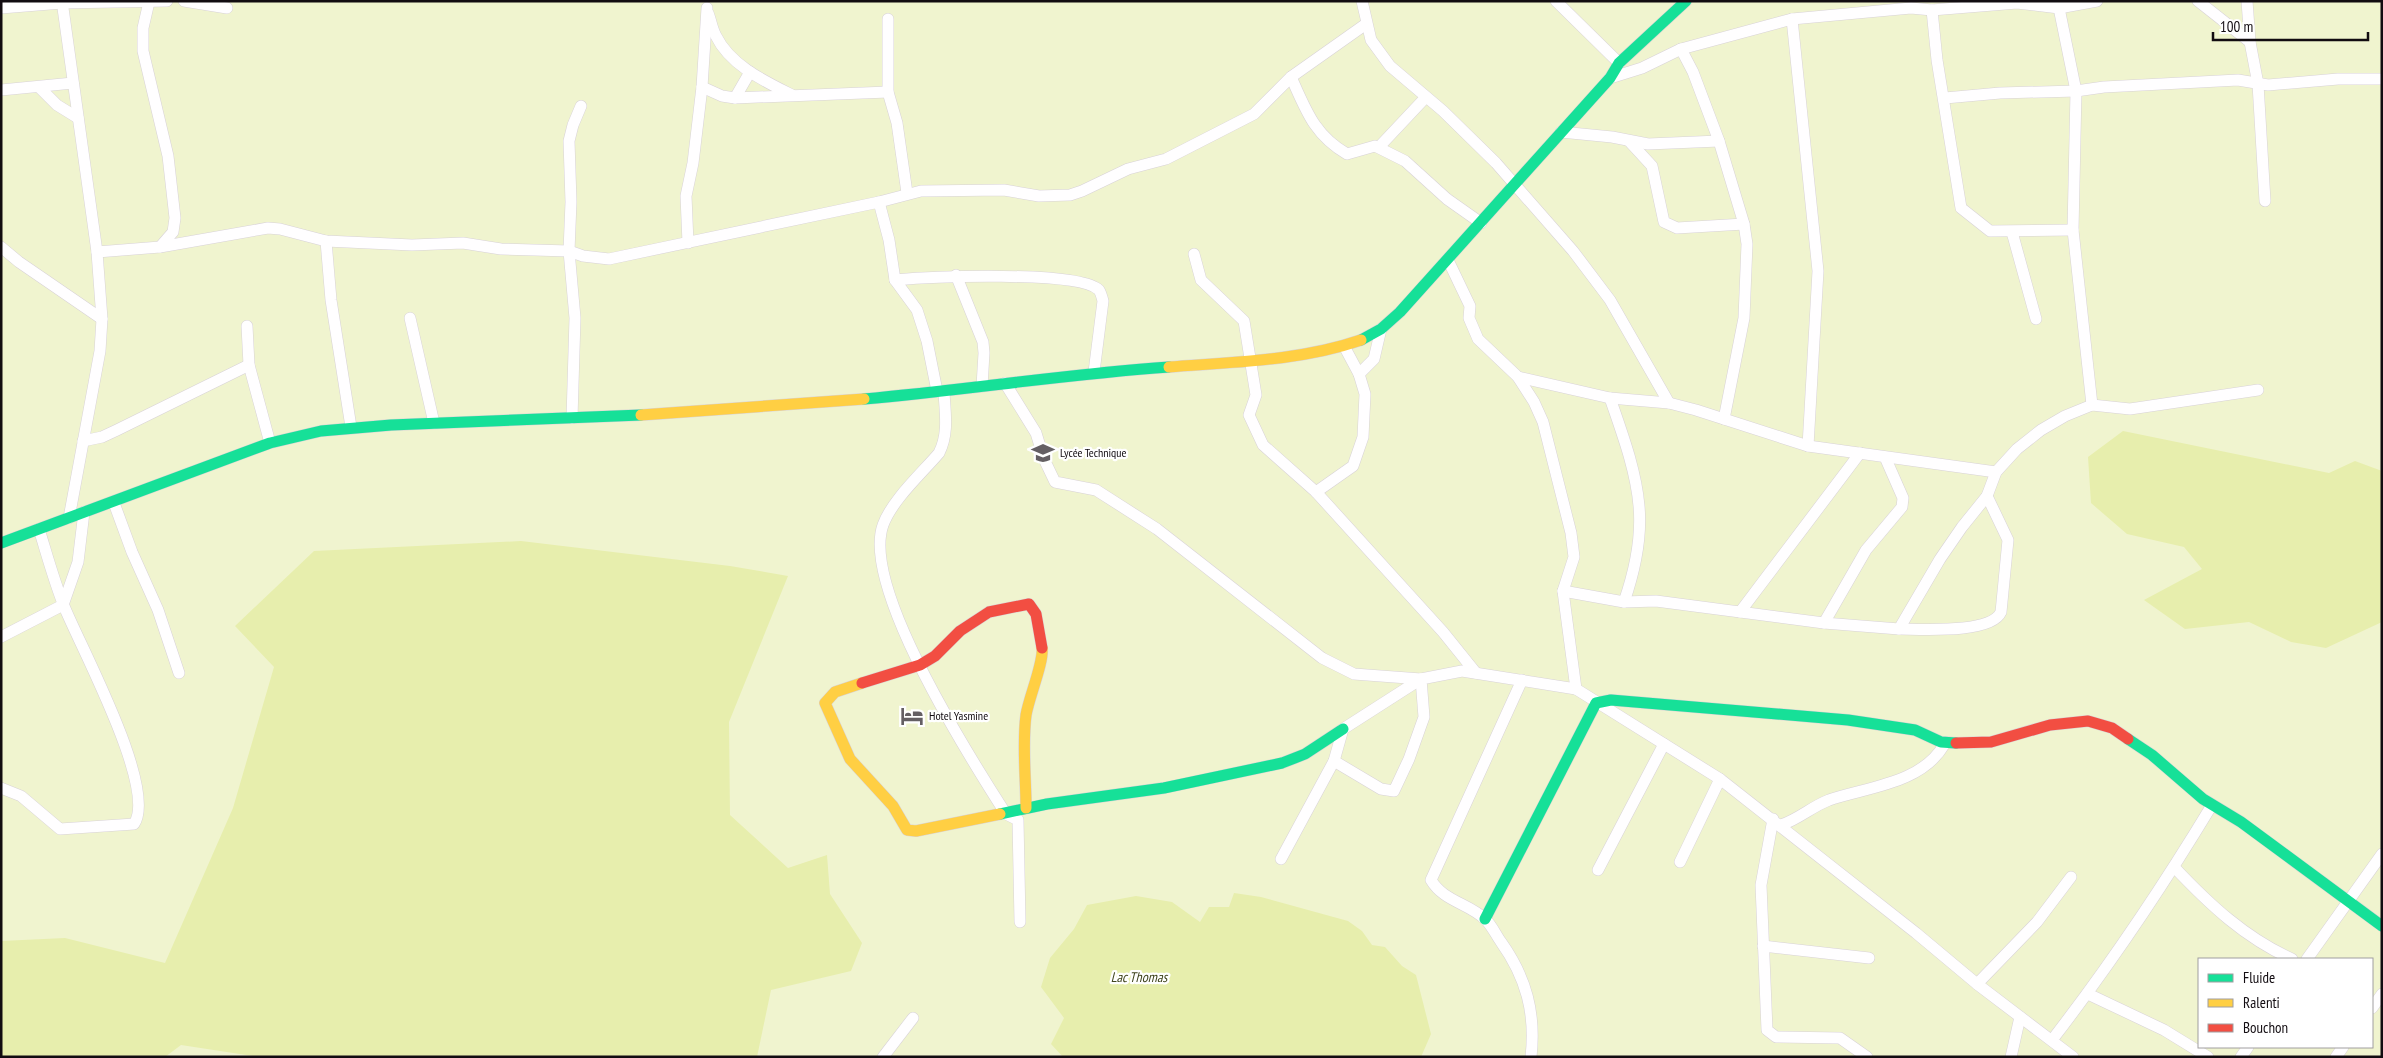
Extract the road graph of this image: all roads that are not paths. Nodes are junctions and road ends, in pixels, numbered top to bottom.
1 (167, 1) edge
2 (184, 1) edge
3 (1556, 1) edge
4 (1686, 1) edge
5 (2097, 1) edge
6 (2198, 1) edge
7 (2247, 1) edge
8 (62, 2) edge
9 (149, 2) edge
10 (1365, 3) edge
11 (706, 5) edge
12 (2060, 5) edge
13 (1856, 7) edge
14 (1, 8) edge
15 (227, 8) dead end
16 (1932, 10) junction
17 (1792, 18) junction
18 (888, 19) dead end
19 (1366, 24) junction
20 (2250, 42) junction
21 (1681, 49) junction
22 (1619, 63) junction
23 (750, 72) junction
24 (1291, 77) junction
25 (1610, 78) junction
26 (2382, 79) edge
27 (73, 83) junction
28 (2258, 84) junction
29 (39, 87) junction
30 (702, 87) junction
31 (1, 90) edge
32 (2076, 91) junction
33 (888, 92) junction
34 (793, 96) junction
35 (1426, 97) junction
36 (735, 98) junction
37 (1945, 98) junction
38 (581, 106) dead end
39 (78, 118) junction
40 (1561, 132) junction
41 (1629, 141) junction
42 (1719, 141) junction
43 (1379, 147) junction
44 (1516, 184) junction
45 (907, 193) junction
46 (2265, 201) dead end
47 (879, 202) junction
48 (1481, 223) junction
49 (1744, 224) junction
50 (2073, 230) junction
51 (2012, 232) junction
52 (326, 241) junction
53 (688, 243) junction
54 (1, 246) edge
55 (160, 247) junction
56 (569, 251) junction
57 (97, 252) junction
58 (1194, 254) dead end
59 (1448, 260) junction
60 (956, 275) junction
61 (895, 280) junction
62 (410, 318) dead end
63 (102, 319) junction
64 (2036, 319) dead end
65 (247, 326) dead end
66 (1381, 330) junction
67 (1344, 346) junction
68 (1250, 361) junction
69 (249, 365) junction
70 (1094, 372) junction
71 (1359, 374) junction
72 (1518, 377) junction
73 (1005, 383) junction
74 (982, 386) junction
75 (2258, 390) dead end
76 (941, 391) junction
77 (1610, 398) junction
78 (1669, 404) junction
79 (2092, 405) junction
80 (572, 418) junction
81 (1724, 419) junction
82 (434, 423) junction
83 (351, 427) junction
84 (83, 441) junction
85 (270, 443) junction
86 (1808, 446) junction
87 (1860, 453) junction
88 (1885, 457) junction
89 (1996, 472) junction
90 (1316, 492) junction
91 (1987, 496) junction
92 (114, 503) junction
93 (84, 512) junction
94 (69, 518) junction
95 (39, 529) junction
96 (1, 543) edge
97 (1563, 591) junction
98 (1624, 602) junction
99 (63, 605) junction
100 (1740, 612) junction
101 (1824, 623) junction
102 (1899, 629) junction
103 (1, 637) edge
104 (920, 665) junction
105 (180, 673) dead end
106 (1476, 673) junction
107 (1421, 679) junction
108 (1522, 680) junction
109 (1576, 689) junction
110 (1596, 703) junction
111 (1343, 729) junction
112 (1941, 742) junction
113 (1664, 744) junction
114 (1334, 762) junction
115 (1720, 778) junction
116 (1, 788) edge
117 (2212, 805) junction
118 (1026, 808) junction
119 (1006, 814) junction
120 (1777, 822) junction
121 (2382, 854) edge
122 (1281, 858) dead end
123 (1680, 862) dead end
124 (2174, 867) junction
125 (1598, 870) dead end
126 (2071, 877) dead end
127 (2349, 899) junction
128 (1485, 919) junction
129 (1020, 922) dead end
130 (2382, 926) edge
131 (1763, 946) junction
132 (1870, 958) dead end
133 (2290, 958) edge
134 (2308, 958) edge
135 (1977, 984) junction
136 (2088, 994) junction
137 (2382, 994) edge
138 (2373, 1007) edge
139 (2020, 1017) junction
140 (913, 1018) dead end
141 (2052, 1040) junction
142 (883, 1057) edge
143 (1531, 1057) edge
144 (1868, 1057) edge
145 (2011, 1057) edge
146 (2073, 1057) edge
147 (2208, 1057) edge

1 - 9 street
2 - 15 street
3 - 22 street
4 - 22 street
5 - 12 street
6 - 20 street
7 - 20 street
8 - 9 street
8 - 14 street
8 - 27 street
9 - 55 street
10 - 19 street
11 - 23 street
11 - 30 street
12 - 16 street
12 - 32 street
13 - 16 street
13 - 17 street
16 - 37 street
17 - 21 street
17 - 86 street
18 - 33 street
19 - 24 street
19 - 35 street
20 - 28 street
21 - 25 street
21 - 42 street
22 - 25 street
23 - 34 street
23 - 36 street
24 - 43 street
24 - 45 street
25 - 40 street
26 - 28 street
27 - 29 street
27 - 39 street
28 - 32 street
28 - 46 street
29 - 31 street
29 - 39 street
30 - 36 street
30 - 53 street
32 - 37 street
32 - 50 street
33 - 34 street
33 - 45 street
34 - 36 street
35 - 43 street
35 - 44 street
37 - 51 street
38 - 56 street
39 - 57 street
40 - 41 street
40 - 44 street
41 - 42 street
41 - 49 street
42 - 49 street
43 - 48 street
44 - 48 street
44 - 78 street
45 - 47 street
47 - 53 street
47 - 61 street
48 - 59 street
49 - 81 street
50 - 51 street
50 - 79 street
51 - 64 street
52 - 55 street
52 - 56 street
52 - 83 street
53 - 56 street
54 - 63 street
55 - 57 street
56 - 80 street
57 - 63 street
58 - 68 street
59 - 66 street
59 - 72 street
60 - 61 street
60 - 70 street
60 - 74 street
61 - 76 street
62 - 82 street
63 - 84 street
65 - 69 street
66 - 67 street
66 - 71 street
67 - 68 street
67 - 71 street
68 - 70 street
68 - 90 street
69 - 84 street
69 - 85 street
70 - 73 street
71 - 90 street
72 - 77 street
72 - 97 street
73 - 74 street
73 - 107 street
74 - 76 street
75 - 79 street
76 - 80 street
76 - 104 street
77 - 78 street
77 - 98 street
78 - 81 street
79 - 89 street
80 - 82 street
81 - 86 street
82 - 83 street
83 - 85 street
84 - 94 street
85 - 92 street
86 - 87 street
87 - 88 street
87 - 100 street
88 - 89 street
88 - 101 street
89 - 91 street
90 - 106 street
91 - 102 street
91 - 102 street
92 - 93 street
92 - 105 street
93 - 94 street
93 - 99 street
94 - 95 street
95 - 96 street
95 - 99 street
97 - 98 street
97 - 109 street
98 - 100 street
99 - 103 street
99 - 116 street
100 - 101 street
101 - 102 street
104 - 118 street
104 - 119 street
104 - 119 street
106 - 107 street
106 - 108 street
107 - 111 street
107 - 114 street
108 - 109 street
108 - 128 street
109 - 110 street
110 - 112 street
110 - 113 street
110 - 128 street
111 - 114 street
111 - 118 street
112 - 117 street
112 - 120 street
113 - 115 street
113 - 125 street
114 - 122 street
115 - 120 street
115 - 123 street
117 - 124 street
117 - 127 street
118 - 119 street
119 - 129 street
120 - 131 street
120 - 135 street
121 - 127 street
124 - 133 street
124 - 136 street
126 - 135 street
127 - 130 street
127 - 134 street
128 - 143 street
131 - 132 street
131 - 144 street
135 - 139 street
136 - 141 street
136 - 147 street
137 - 138 street
139 - 141 street
139 - 145 street
140 - 142 street
141 - 146 street

